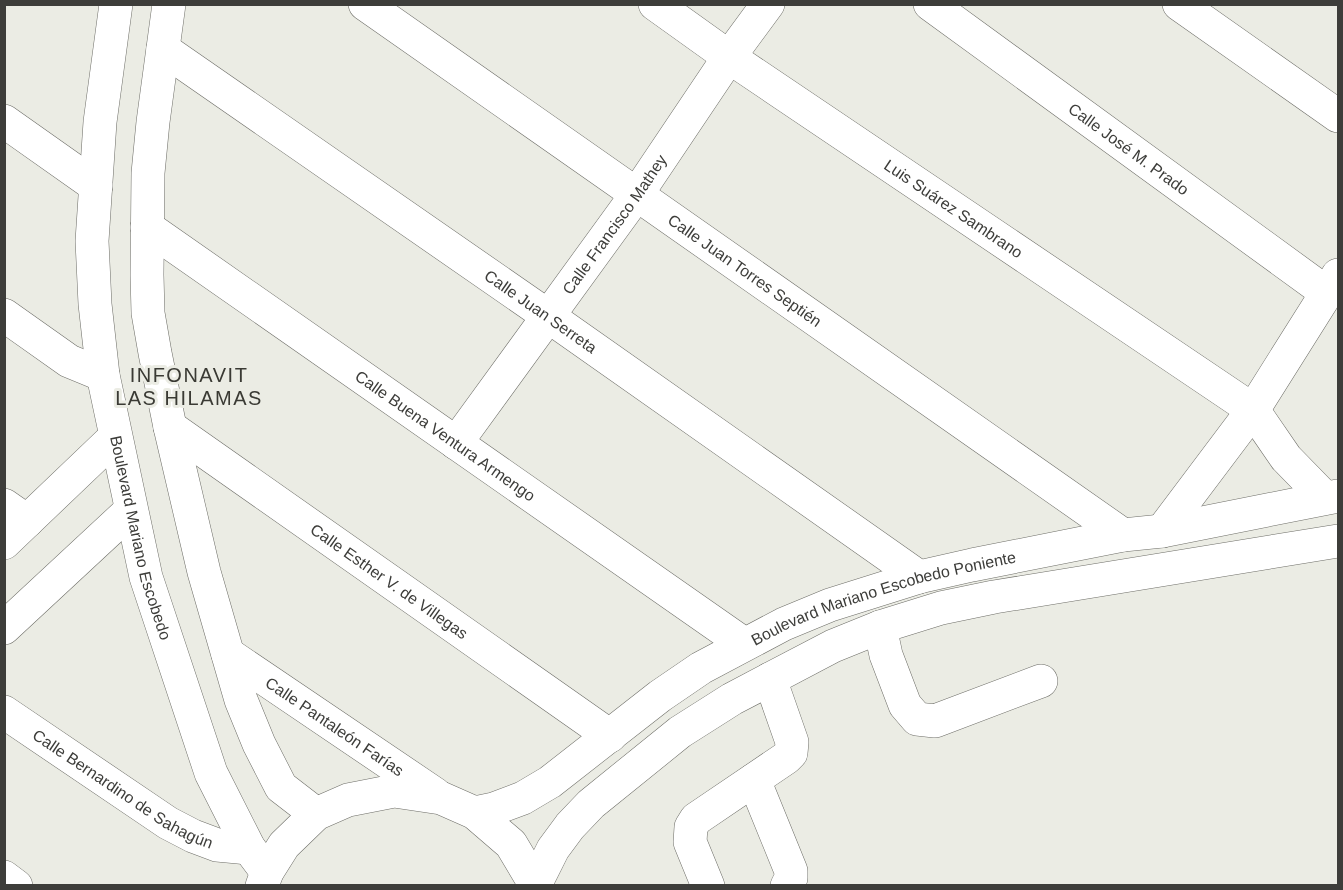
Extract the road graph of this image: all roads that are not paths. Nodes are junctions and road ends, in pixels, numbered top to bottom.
1 (169, 4) edge
2 (365, 4) edge
3 (655, 4) edge
4 (768, 4) edge
5 (930, 4) edge
6 (1179, 4) edge
7 (112, 6) edge
8 (163, 49) junction
9 (729, 57) junction
10 (1338, 116) edge
11 (4, 121) edge
12 (96, 186) junction
13 (637, 194) junction
14 (147, 227) junction
15 (1333, 284) edge
16 (4, 315) edge
17 (548, 316) junction
18 (103, 375) junction
19 (1253, 410) junction
20 (170, 427) junction
21 (115, 437) junction
22 (456, 443) junction
23 (1332, 497) edge
24 (131, 510) junction
25 (12, 523) edge
26 (1162, 531) junction
27 (1123, 535) junction
28 (1338, 541) edge
29 (919, 577) junction
30 (880, 627) junction
31 (4, 628) edge
32 (744, 644) junction
33 (228, 654) junction
34 (770, 679) junction
35 (1041, 681) dead end
36 (4, 712) edge
37 (610, 736) junction
38 (754, 780) junction
39 (441, 798) junction
40 (475, 813) junction
41 (316, 814) junction
42 (260, 868) edge
43 (4, 877) edge
44 (16, 885) edge
45 (535, 885) edge
46 (708, 885) edge
47 (787, 885) edge

1 - 8 street
2 - 13 street, Calle Juan Torres Septién
3 - 9 street, Luis Suárez Sambrano
4 - 9 street, Calle Francisco Mathey
5 - 15 street, Calle José M. Prado
6 - 10 street
7 - 12 street, Boulevard Mariano Escobedo
8 - 14 street
8 - 17 street, Calle Juan Serreta
9 - 13 street, Calle Francisco Mathey
9 - 19 street, Luis Suárez Sambrano
11 - 12 street
12 - 18 street, Boulevard Mariano Escobedo
13 - 17 street, Calle Francisco Mathey
13 - 27 street, Calle Juan Torres Septién
14 - 20 street
14 - 22 street, Calle Buena Ventura Armengo
15 - 19 street
16 - 18 street
17 - 22 street, Calle Francisco Mathey
17 - 29 street, Calle Juan Serreta
18 - 21 street, Boulevard Mariano Escobedo
19 - 23 street
19 - 26 street
20 - 33 street
20 - 37 street, Calle Esther V. de Villegas
21 - 24 street, Boulevard Mariano Escobedo
21 - 25 street
22 - 32 street, Calle Buena Ventura Armengo
23 - 26 street, Boulevard Mariano Escobedo Poniente
24 - 31 street
24 - 42 street, Boulevard Mariano Escobedo
26 - 27 street, Boulevard Mariano Escobedo Poniente
27 - 29 street, Boulevard Mariano Escobedo Poniente
28 - 30 street, Boulevard Mariano Escobedo Poniente
29 - 32 street, Boulevard Mariano Escobedo Poniente
30 - 34 street, Boulevard Mariano Escobedo Poniente
30 - 35 street
32 - 37 street, Boulevard Mariano Escobedo Poniente
33 - 39 street, Calle Pantaleón Farías
33 - 41 street
34 - 38 street
34 - 45 street, Boulevard Mariano Escobedo Poniente
36 - 42 street, Calle Bernardino de Sahagún
37 - 40 street, Boulevard Mariano Escobedo Poniente
38 - 46 street
38 - 47 street
39 - 40 street
39 - 41 street
40 - 45 street
41 - 42 street
43 - 44 street

